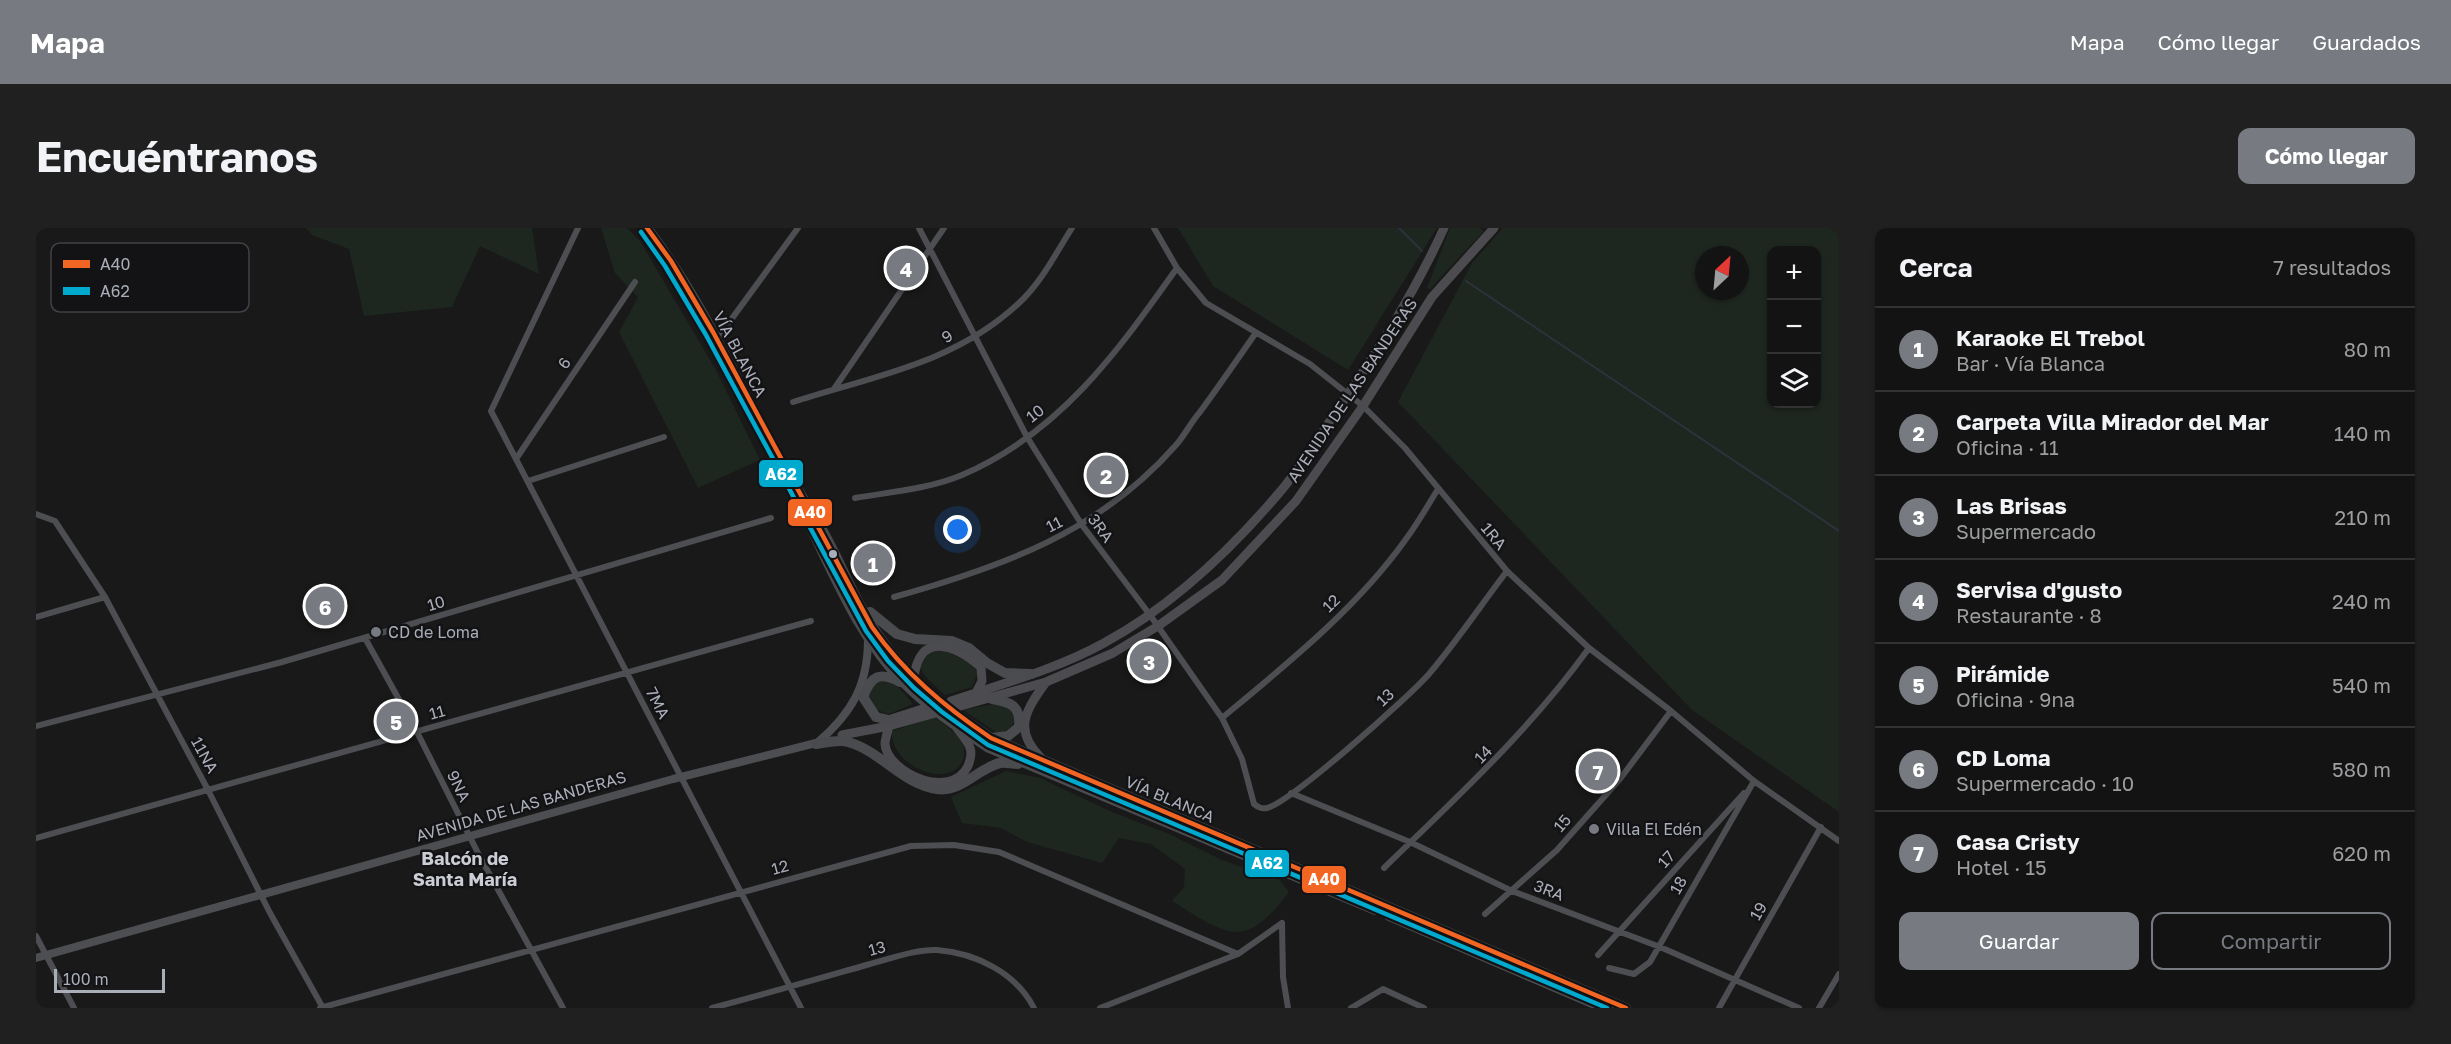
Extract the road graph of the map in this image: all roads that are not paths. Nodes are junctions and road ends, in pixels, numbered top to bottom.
1 (578, 228) edge
2 (647, 228) edge
3 (798, 228) edge
4 (919, 228) edge
5 (944, 228) edge
6 (1072, 228) edge
7 (1154, 228) edge
8 (1444, 228) edge
9 (1494, 228) edge
10 (930, 248) junction
11 (1177, 268) junction
12 (635, 282) dead end
13 (1255, 334) junction
14 (974, 335) junction
15 (716, 340) junction
16 (834, 389) junction
17 (1348, 394) junction
18 (793, 402) dead end
19 (1363, 406) junction
20 (664, 437) dead end
21 (1027, 437) junction
22 (516, 459) junction
23 (528, 481) junction
24 (1438, 489) junction
25 (800, 498) junction
26 (855, 498) dead end
27 (36, 514) edge
28 (771, 518) dead end
29 (1082, 525) junction
30 (1507, 571) junction
31 (577, 576) junction
32 (105, 597) junction
33 (856, 597) junction
34 (894, 597) dead end
35 (1150, 615) junction
36 (36, 617) edge
37 (811, 621) dead end
38 (1158, 626) junction
39 (365, 638) junction
40 (868, 639) junction
41 (1589, 648) junction
42 (628, 674) junction
43 (1031, 674) junction
44 (910, 681) junction
45 (1046, 682) junction
46 (977, 691) junction
47 (155, 694) junction
48 (992, 699) junction
49 (957, 702) junction
50 (1671, 711) junction
51 (1222, 718) junction
52 (889, 723) junction
53 (36, 726) edge
54 (956, 726) junction
55 (417, 732) junction
56 (842, 735) joint
57 (991, 738) junction
58 (816, 744) junction
59 (1045, 761) junction
60 (1027, 764) junction
61 (681, 777) junction
62 (1754, 781) junction
63 (208, 790) junction
64 (1291, 793) junction
65 (1254, 804) joint
66 (1821, 827) junction
67 (470, 836) junction
68 (36, 838) edge
69 (1839, 841) edge
70 (1410, 842) junction
71 (1384, 868) dead end
72 (741, 891) junction
73 (1512, 891) junction
74 (261, 894) junction
75 (1485, 914) dead end
76 (1620, 932) junction
77 (36, 936) edge
78 (1660, 947) junction
79 (531, 949) junction
80 (1238, 954) junction
81 (1598, 955) dead end
82 (40, 956) edge
83 (1609, 968) dead end
84 (1839, 974) edge
85 (1734, 980) junction
86 (791, 988) junction
87 (1591, 1005) edge
88 (74, 1008) edge
89 (322, 1008) edge
90 (563, 1008) edge
91 (712, 1008) edge
92 (801, 1008) edge
93 (1034, 1008) edge
94 (1100, 1008) edge
95 (1288, 1008) edge
96 (1351, 1008) edge
97 (1424, 1008) edge
98 (1604, 1008) edge
99 (1626, 1008) edge
100 (1719, 1008) edge
101 (1799, 1008) edge
102 (1819, 1008) edge

1 - 22 street, 7MA
2 - 15 highway, VÍA BLANCA
3 - 15 street
4 - 10 street, 3RA
5 - 10 street
6 - 14 street, 9
7 - 11 street, 1RA
8 - 17 main road, AVENIDA DE LAS BANDERAS
9 - 19 main road, AVENIDA DE LAS BANDERAS
10 - 14 street, 3RA
10 - 16 street
11 - 13 street, 1RA
11 - 21 street, 10
12 - 22 street, 6
13 - 17 street, 1RA
13 - 29 street, 11
14 - 16 street, 9
14 - 21 street, 3RA
15 - 25 highway, VÍA BLANCA
16 - 18 street, 9
17 - 19 street, 1RA
17 - 35 main road, AVENIDA DE LAS BANDERAS
19 - 24 street, 1RA
19 - 38 main road, AVENIDA DE LAS BANDERAS
20 - 23 street
21 - 26 street, 10
21 - 29 street, 3RA
22 - 23 street, 7MA
23 - 31 street, 7MA
24 - 30 street, 1RA
24 - 51 street, 12
25 - 33 highway, VÍA BLANCA
25 - 40 highway, VÍA BLANCA
27 - 32 street, 11NA
28 - 31 street, 10
29 - 34 street, 11
29 - 35 street, 3RA
30 - 41 street, 1RA
30 - 64 street, 13
31 - 39 street, 10
31 - 42 street, 7MA
32 - 36 street
32 - 47 street, 11NA
33 - 43 highway
33 - 44 highway, VÍA BLANCA
35 - 38 street, 3RA
35 - 43 main road, AVENIDA DE LAS BANDERAS
37 - 42 street, 11
38 - 45 main road, AVENIDA DE LAS BANDERAS
38 - 51 street, 3RA
39 - 47 street, 10
39 - 55 street, 9NA
40 - 44 highway, VÍA BLANCA
40 - 58 street
41 - 50 street, 1RA
41 - 70 street, 14
42 - 55 street, 11
42 - 61 street, 7MA
43 - 46 main road, AVENIDA DE LAS BANDERAS
44 - 46 main road
44 - 52 highway
44 - 54 highway, VÍA BLANCA
44 - 57 highway, VÍA BLANCA
45 - 48 main road, AVENIDA DE LAS BANDERAS
45 - 59 main road
46 - 49 main road, AVENIDA DE LAS BANDERAS
47 - 53 street, 10
47 - 63 street, 11NA
48 - 49 main road, AVENIDA DE LAS BANDERAS
48 - 57 highway
49 - 52 main road, AVENIDA DE LAS BANDERAS
50 - 62 street, 1RA
50 - 73 street, 15
51 - 65 street, 3RA
52 - 54 main road
52 - 56 main road, AVENIDA DE LAS BANDERAS
54 - 60 highway, VÍA BLANCA
55 - 63 street, 11
55 - 67 street, 9NA
56 - 58 street, AVENIDA DE LAS BANDERAS
57 - 59 highway, VÍA BLANCA
58 - 60 highway
58 - 61 street, AVENIDA DE LAS BANDERAS
59 - 99 highway, VÍA BLANCA
60 - 87 highway, VÍA BLANCA
61 - 67 street, AVENIDA DE LAS BANDERAS
61 - 72 street, 7MA
62 - 66 street, 1RA
62 - 76 street, 17
62 - 78 street, 18
63 - 68 street, 11
63 - 74 street, 11NA
64 - 65 street, 13
64 - 70 street, 3RA
66 - 69 street, 1RA
66 - 85 street, 19
67 - 74 street, AVENIDA DE LAS BANDERAS
67 - 79 street, 9NA
70 - 71 street, 14
70 - 73 street, 3RA
72 - 79 street, 12
72 - 80 street, 12
72 - 86 street, 7MA
73 - 75 street, 15
73 - 76 street, 3RA
74 - 82 street, AVENIDA DE LAS BANDERAS
74 - 89 street, 11NA
76 - 78 street, 3RA
76 - 81 street, 17
77 - 82 street
78 - 83 street, 18
78 - 85 street, 3RA
79 - 89 street, 12
79 - 90 street, 9NA
80 - 94 street
80 - 95 street
82 - 88 street
84 - 102 street
85 - 100 street, 19
85 - 101 street, 3RA
86 - 91 street, 13
86 - 92 street, 7MA
86 - 93 street, 13
87 - 98 highway, VÍA BLANCA
96 - 97 street

